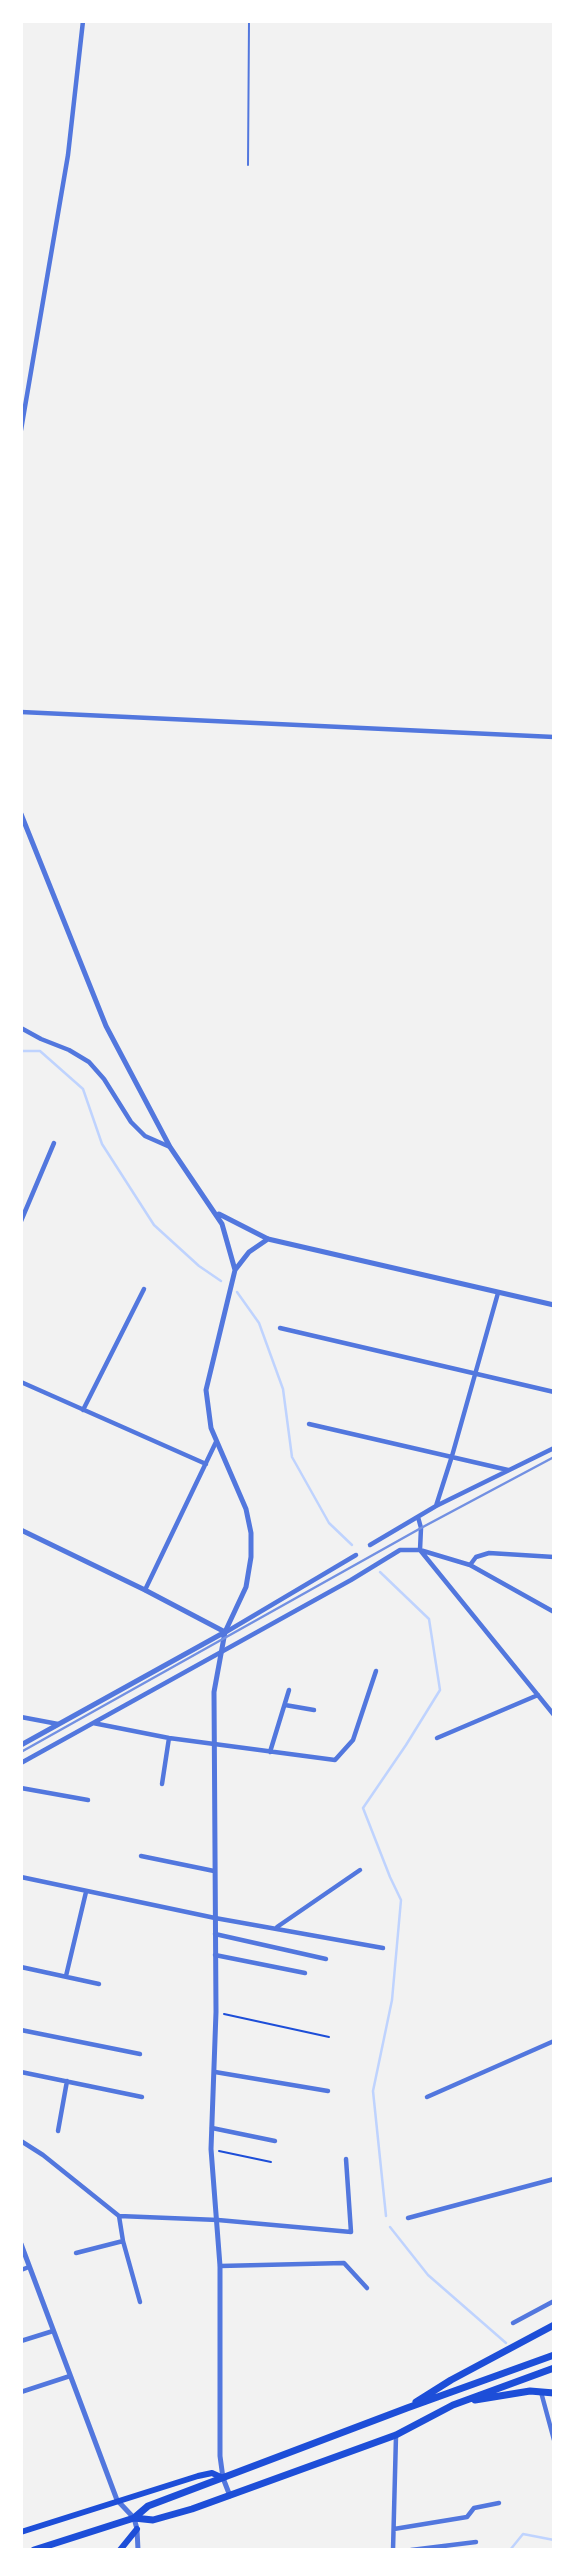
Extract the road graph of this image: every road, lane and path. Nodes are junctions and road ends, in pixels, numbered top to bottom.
1 (83, 21) edge
2 (249, 21) edge
3 (248, 165) dead end
4 (21, 430) edge
5 (21, 712) edge
6 (554, 737) edge
7 (21, 814) edge
8 (21, 1028) edge
9 (54, 1143) dead end
10 (170, 1147) junction
11 (216, 1212) junction
12 (21, 1221) edge
13 (268, 1239) junction
14 (235, 1270) junction
15 (144, 1289) dead end
16 (498, 1293) junction
17 (554, 1305) edge
18 (280, 1328) dead end
19 (476, 1374) junction
20 (21, 1382) edge
21 (554, 1392) edge
22 (83, 1410) junction
23 (309, 1424) dead end
24 (216, 1442) junction
25 (554, 1448) edge
26 (452, 1456) junction
27 (206, 1464) junction
28 (509, 1470) junction
29 (436, 1506) junction
30 (418, 1517) junction
31 (22, 1532) edge
32 (370, 1545) dead end
33 (420, 1550) junction
34 (356, 1555) dead end
35 (554, 1557) edge
36 (470, 1565) junction
37 (145, 1590) junction
38 (554, 1612) edge
39 (225, 1632) junction
40 (221, 1651) junction
41 (376, 1671) dead end
42 (289, 1690) dead end
43 (538, 1695) junction
44 (285, 1705) junction
45 (314, 1710) dead end
46 (554, 1715) edge
47 (21, 1717) edge
48 (92, 1723) junction
49 (59, 1724) junction
50 (169, 1738) junction
51 (437, 1738) dead end
52 (21, 1745) edge
53 (215, 1745) junction
54 (270, 1752) junction
55 (21, 1763) edge
56 (162, 1784) dead end
57 (21, 1788) edge
58 (88, 1800) dead end
59 (141, 1856) dead end
60 (360, 1870) dead end
61 (214, 1871) junction
62 (21, 1877) edge
63 (86, 1892) junction
64 (215, 1918) junction
65 (277, 1927) junction
66 (215, 1934) junction
67 (383, 1948) dead end
68 (215, 1955) junction
69 (326, 1959) dead end
70 (21, 1967) edge
71 (305, 1973) dead end
72 (66, 1976) junction
73 (99, 1984) dead end
74 (216, 2012) junction
75 (21, 2030) edge
76 (329, 2037) dead end
77 (554, 2041) edge
78 (140, 2054) dead end
79 (21, 2072) edge
80 (215, 2072) junction
81 (67, 2081) junction
82 (328, 2091) dead end
83 (142, 2097) dead end
84 (427, 2097) dead end
85 (212, 2128) junction
86 (58, 2131) dead end
87 (21, 2141) edge
88 (275, 2141) dead end
89 (211, 2149) junction
90 (346, 2159) dead end
91 (271, 2162) dead end
92 (554, 2179) edge
93 (119, 2216) junction
94 (408, 2218) dead end
95 (218, 2220) junction
96 (123, 2241) junction
97 (21, 2244) edge
98 (76, 2253) dead end
99 (220, 2266) junction
100 (29, 2267) junction
101 (21, 2270) edge
102 (367, 2288) dead end
103 (554, 2301) edge
104 (140, 2302) dead end
105 (513, 2323) dead end
106 (554, 2325) edge
107 (53, 2330) junction
108 (21, 2341) edge
109 (554, 2356) edge
110 (554, 2368) edge
111 (70, 2376) junction
112 (540, 2391) junction
113 (21, 2392) edge
114 (554, 2393) edge
115 (453, 2405) junction
116 (407, 2408) junction
117 (396, 2435) junction
118 (554, 2440) edge
119 (223, 2478) junction
120 (230, 2496) junction
121 (117, 2500) junction
122 (499, 2503) dead end
123 (134, 2518) junction
124 (137, 2529) junction
125 (394, 2529) junction
126 (21, 2532) edge
127 (476, 2542) dead end
128 (34, 2550) edge
129 (120, 2550) edge
130 (138, 2550) edge
131 (393, 2550) edge
132 (411, 2550) edge

1 - 4 street
2 - 3 lane
5 - 6 street
7 - 10 street
8 - 10 street
9 - 12 street
10 - 11 street
11 - 13 street
11 - 14 street
13 - 14 street
13 - 16 street
14 - 24 street
15 - 22 street
16 - 17 street
16 - 19 street
18 - 19 street
19 - 21 street
19 - 26 street
20 - 22 street
22 - 27 street
23 - 26 street
24 - 27 street
24 - 39 street
25 - 28 street
26 - 28 street
26 - 29 street
27 - 37 street
28 - 29 street
29 - 30 street
30 - 32 street
30 - 33 street
31 - 37 street
33 - 36 street
33 - 40 street
33 - 43 street
34 - 39 street
35 - 36 street
36 - 38 street
37 - 39 street
39 - 40 street
39 - 49 street
40 - 48 street
40 - 53 street
41 - 54 street
42 - 44 street
43 - 46 street
43 - 51 street
44 - 45 street
44 - 54 street
47 - 49 street
48 - 50 street
48 - 55 street
49 - 52 street
50 - 53 street
50 - 56 street
53 - 54 street
53 - 61 street
57 - 58 street
59 - 61 street
60 - 65 street
61 - 64 street
62 - 63 street
63 - 64 street
63 - 72 street
64 - 65 street
64 - 66 street
65 - 67 street
66 - 68 street
66 - 69 street
68 - 71 street
68 - 74 street
70 - 72 street
72 - 73 street
74 - 76 path
74 - 80 street
75 - 78 street
77 - 84 street
79 - 81 street
80 - 82 street
80 - 85 street
81 - 83 street
81 - 86 street
85 - 88 street
85 - 89 street
87 - 93 street
89 - 91 path
89 - 95 street
90 - 95 street
92 - 94 street
93 - 95 street
93 - 96 street
95 - 99 street
96 - 98 street
96 - 104 street
97 - 100 street
99 - 102 street
99 - 119 street
100 - 101 street
100 - 107 street
103 - 105 street
106 - 116 main road
107 - 108 street
107 - 111 street
109 - 116 main road
110 - 115 main road
111 - 113 street
111 - 121 street
112 - 114 main road
112 - 115 main road
112 - 118 street
115 - 117 main road
116 - 119 main road
117 - 120 main road
117 - 125 street
119 - 120 street
119 - 121 main road
119 - 123 main road
120 - 123 main road
121 - 123 street
121 - 126 main road
122 - 125 street
123 - 124 street
123 - 128 main road
124 - 129 main road
124 - 130 street
125 - 131 street
127 - 132 street

